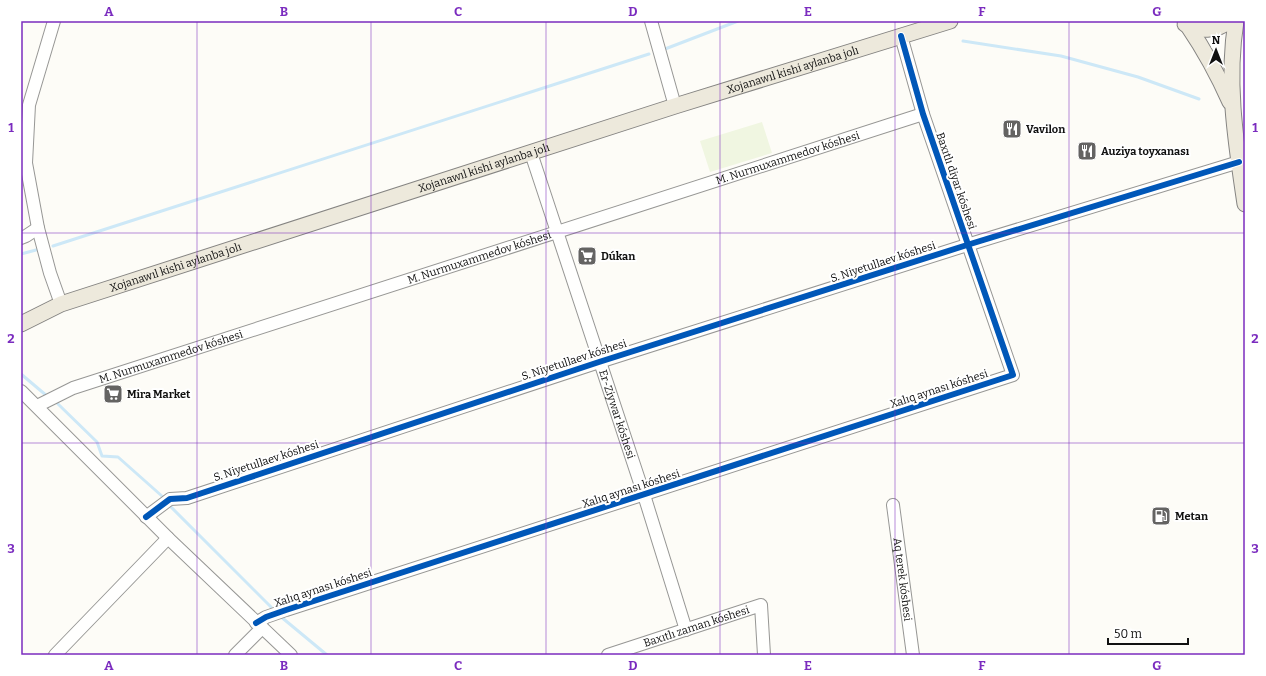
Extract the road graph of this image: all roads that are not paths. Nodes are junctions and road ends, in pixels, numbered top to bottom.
1 (651, 21) edge
2 (1229, 21) edge
3 (1236, 21) edge
4 (57, 22) edge
5 (940, 22) edge
6 (1184, 24) edge
7 (901, 36) junction
8 (675, 106) junction
9 (1232, 109) junction
10 (923, 114) junction
11 (1241, 146) edge
12 (531, 153) junction
13 (1239, 162) junction
14 (1245, 204) edge
15 (38, 228) junction
16 (558, 231) junction
17 (21, 238) edge
18 (967, 245) junction
19 (61, 304) junction
20 (21, 324) edge
21 (599, 362) junction
22 (1013, 375) joint
23 (21, 391) edge
24 (37, 406) junction
25 (644, 495) junction
26 (893, 505) dead end
27 (146, 517) junction
28 (168, 538) junction
29 (259, 625) junction
30 (686, 630) junction
31 (630, 651) edge
32 (55, 655) edge
33 (235, 655) edge
34 (291, 655) edge
35 (608, 655) edge
36 (764, 655) edge
37 (914, 655) edge

1 - 8 street
2 - 6 main road
3 - 9 main road
4 - 15 street
5 - 7 main road, Xojanawıl kishi aylanba jolı
6 - 9 main road
7 - 8 main road, Xojanawıl kishi aylanba jolı
7 - 10 street, Baxıtlı diyar kóshesi
8 - 12 main road, Xojanawıl kishi aylanba jolı
9 - 11 main road
10 - 16 street, M. Nurmuxammedov kóshesi
10 - 18 street, Baxıtlı diyar kóshesi
11 - 13 main road
12 - 16 street, Er-Ziywar kóshesi
12 - 19 main road, Xojanawıl kishi aylanba jolı
13 - 14 main road
13 - 18 street, S. Niyetullaev kóshesi
15 - 17 street
15 - 19 street
16 - 21 street, Er-Ziywar kóshesi
16 - 24 street, M. Nurmuxammedov kóshesi
18 - 21 street, S. Niyetullaev kóshesi
18 - 22 street, Baxıtlı diyar kóshesi
19 - 20 main road, Xojanawıl kishi aylanba jolı
21 - 25 street, Er-Ziywar kóshesi
21 - 27 street, S. Niyetullaev kóshesi
22 - 25 street, Xalıq aynası kóshesi
23 - 24 street
24 - 27 street
25 - 29 street, Xalıq aynası kóshesi
25 - 30 street, Er-Ziywar kóshesi
26 - 37 street, Aq terek kóshesi
27 - 28 street
28 - 29 street
28 - 32 street
29 - 33 street, Xalıq aynası kóshesi
29 - 34 street
30 - 31 street, Baxıtlı zaman kóshesi
30 - 36 street, Baxıtlı zaman kóshesi
31 - 35 street, Baxıtlı zaman kóshesi

